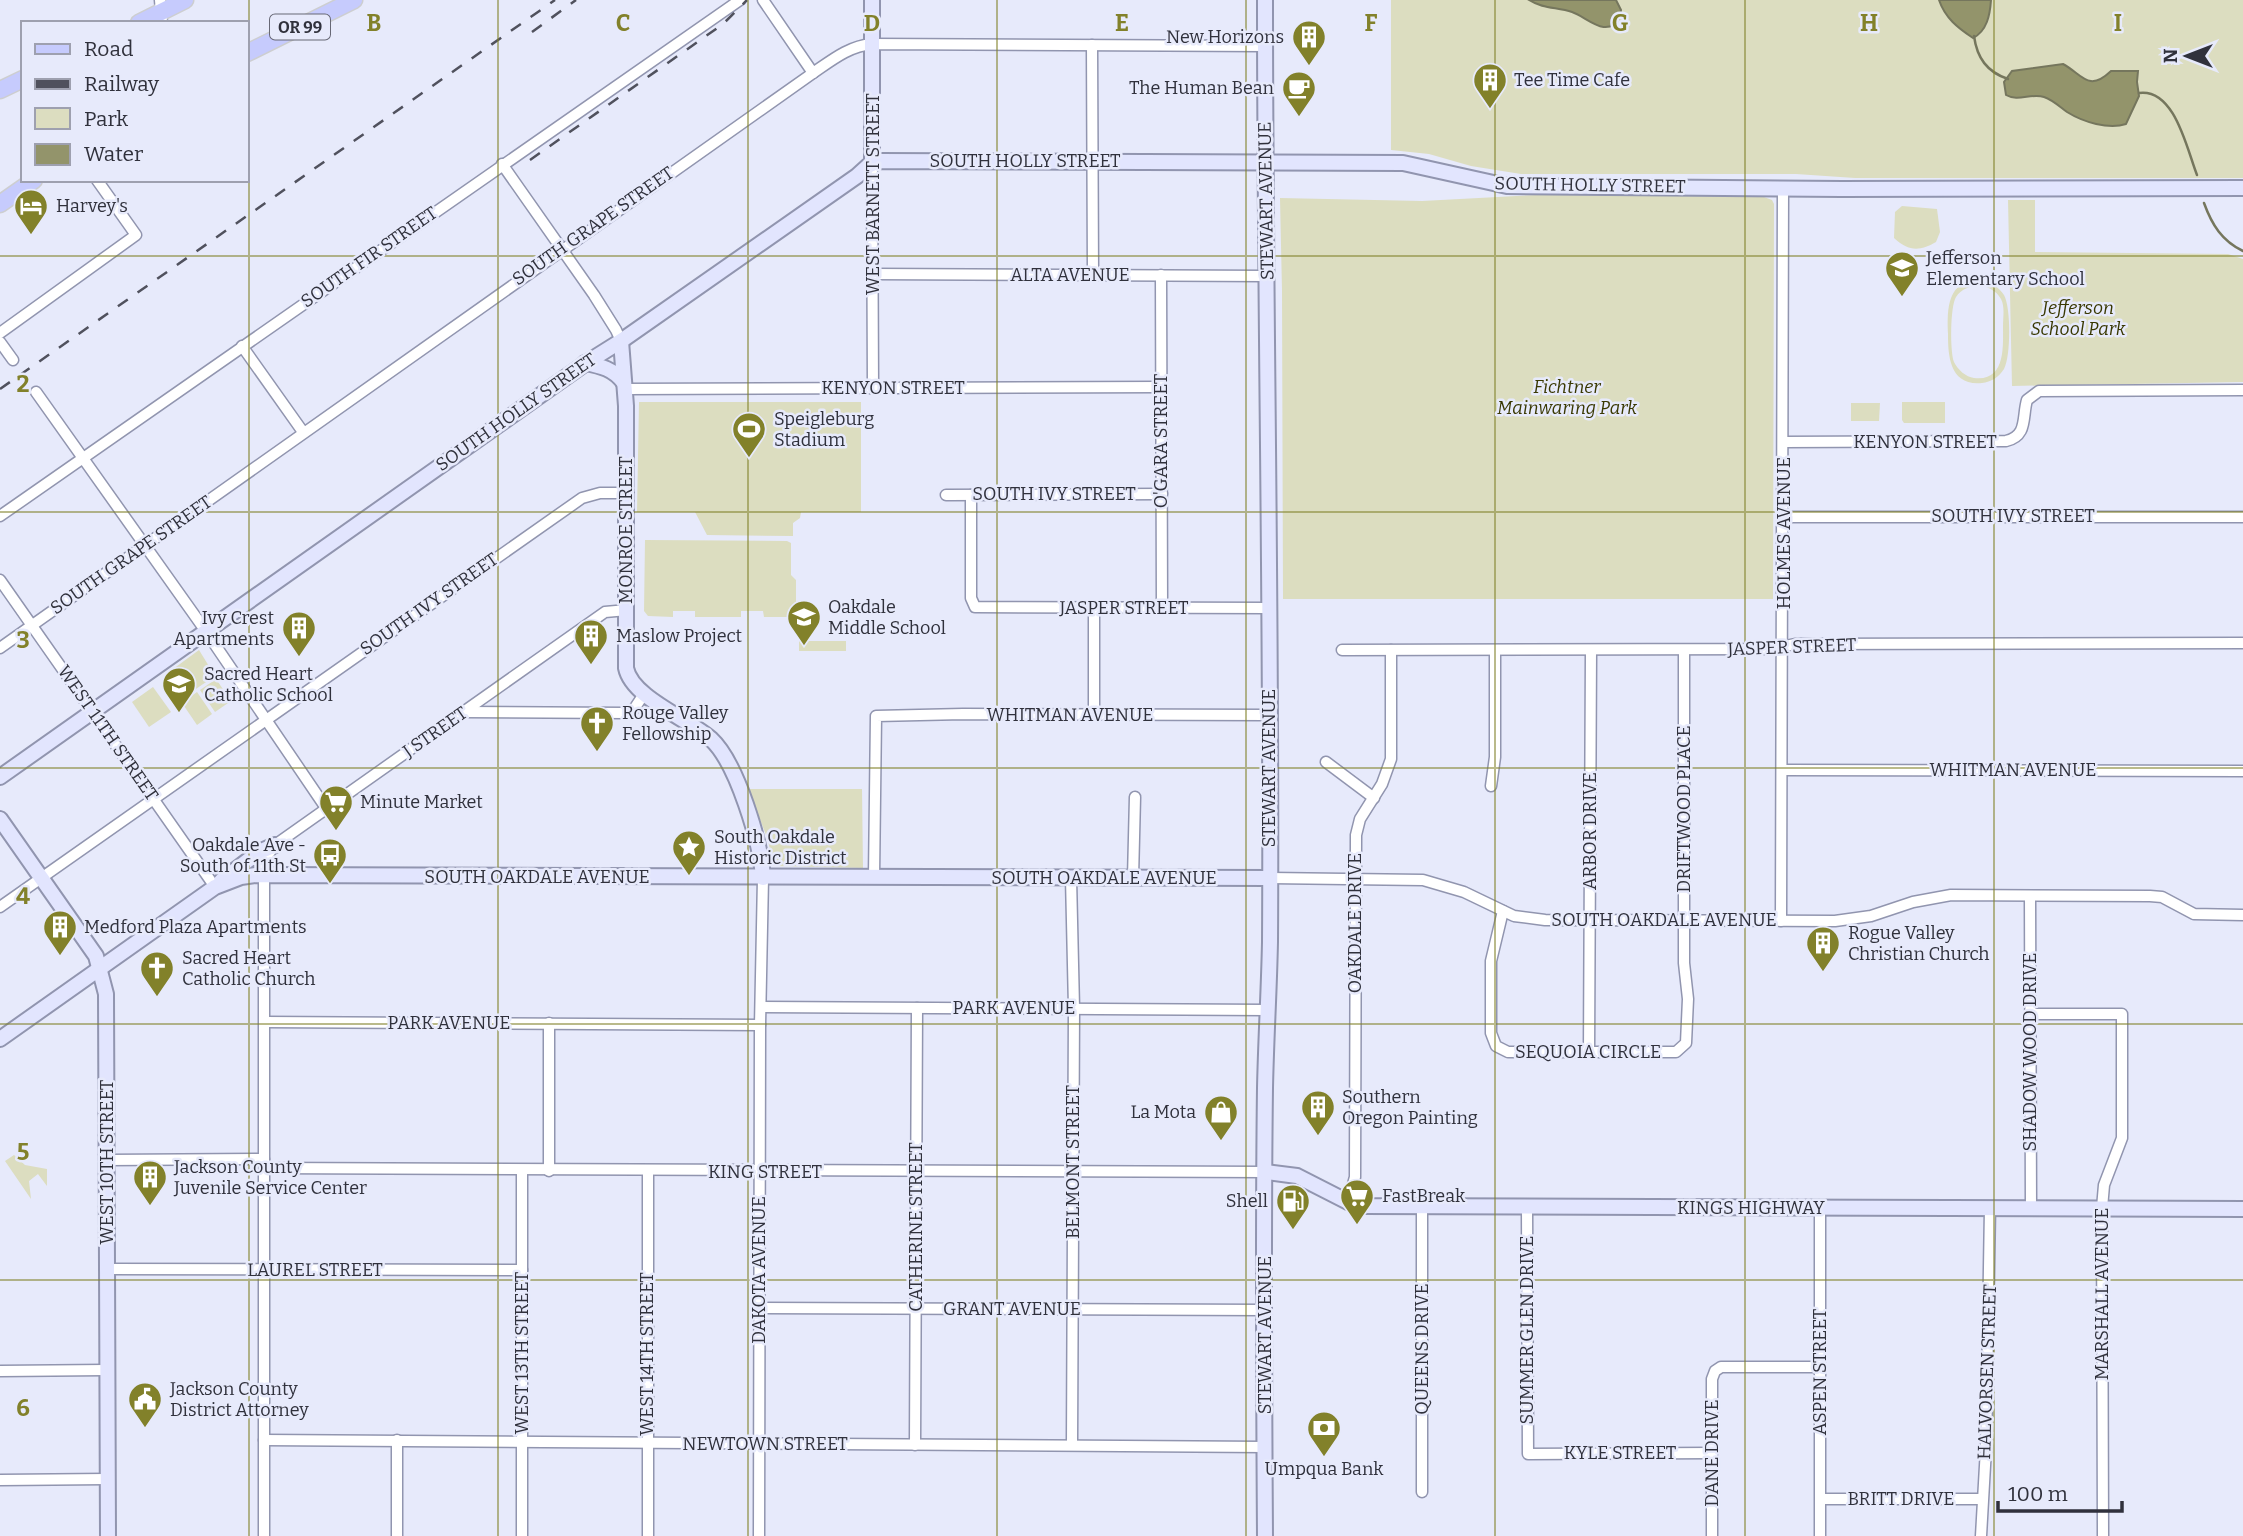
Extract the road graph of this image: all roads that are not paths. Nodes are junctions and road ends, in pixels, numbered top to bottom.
1 (185, 0) edge
2 (354, 0) edge
3 (740, 0) edge
4 (763, 0) edge
5 (872, 0) edge
6 (1265, 0) edge
7 (161, 12) edge
8 (143, 21) edge
9 (873, 44) junction
10 (1092, 45) junction
11 (1265, 46) junction
12 (248, 53) edge
13 (813, 72) junction
14 (21, 80) edge
15 (0, 90) edge
16 (1092, 161) junction
17 (1265, 162) junction
18 (872, 163) junction
19 (502, 164) junction
20 (31, 182) edge
21 (98, 182) edge
22 (1783, 187) junction
23 (2243, 188) edge
24 (0, 204) edge
25 (561, 249) junction
26 (874, 274) junction
27 (1093, 275) junction
28 (1161, 275) junction
29 (1267, 276) junction
30 (0, 333) edge
31 (621, 341) junction
32 (0, 342) edge
33 (242, 346) junction
34 (13, 360) dead end
35 (585, 363) junction
36 (625, 386) junction
37 (1161, 387) junction
38 (873, 388) junction
39 (2243, 390) edge
40 (36, 392) dead end
41 (303, 432) junction
42 (1784, 442) junction
43 (83, 458) junction
44 (626, 493) junction
45 (1161, 494) junction
46 (946, 495) dead end
47 (971, 495) junction
48 (0, 516) edge
49 (1784, 517) junction
50 (2243, 517) edge
51 (145, 547) junction
52 (0, 580) edge
53 (1094, 608) junction
54 (1162, 608) junction
55 (1270, 608) junction
56 (626, 610) junction
57 (32, 625) junction
58 (205, 630) junction
59 (2243, 643) edge
60 (1783, 647) junction
61 (0, 648) edge
62 (1342, 650) dead end
63 (1391, 650) junction
64 (1684, 650) junction
65 (1495, 651) junction
66 (1591, 651) junction
67 (644, 694) junction
68 (93, 710) junction
69 (463, 712) junction
70 (1094, 715) junction
71 (1269, 715) junction
72 (265, 718) junction
73 (1326, 762) dead end
74 (1783, 771) junction
75 (2243, 771) edge
76 (0, 777) edge
77 (1491, 786) dead end
78 (1135, 797) dead end
79 (153, 798) junction
80 (1374, 798) junction
81 (326, 808) junction
82 (0, 819) edge
83 (275, 845) junction
84 (264, 875) junction
85 (40, 877) junction
86 (874, 877) junction
87 (763, 878) junction
88 (1071, 878) junction
89 (1133, 878) junction
90 (1269, 878) junction
91 (1355, 879) junction
92 (215, 887) junction
93 (2030, 895) junction
94 (0, 906) edge
95 (1503, 911) junction
96 (2243, 915) edge
97 (1590, 920) junction
98 (1684, 920) junction
99 (1781, 921) junction
100 (100, 969) junction
101 (762, 1007) junction
102 (917, 1008) junction
103 (1074, 1008) junction
104 (1267, 1010) junction
105 (2030, 1014) junction
106 (265, 1022) junction
107 (549, 1023) junction
108 (760, 1025) junction
109 (0, 1039) edge
110 (1681, 1049) joint
111 (1589, 1053) junction
112 (107, 1160) junction
113 (264, 1164) junction
114 (522, 1171) junction
115 (549, 1171) junction
116 (648, 1171) junction
117 (760, 1171) junction
118 (916, 1172) junction
119 (1072, 1172) junction
120 (1266, 1172) junction
121 (1348, 1202) junction
122 (1422, 1207) junction
123 (1527, 1207) junction
124 (1819, 1208) junction
125 (1990, 1208) junction
126 (2031, 1208) junction
127 (2102, 1208) junction
128 (2243, 1209) edge
129 (107, 1269) junction
130 (264, 1270) junction
131 (522, 1270) junction
132 (759, 1308) junction
133 (916, 1309) junction
134 (1072, 1309) junction
135 (1265, 1310) junction
136 (1820, 1367) junction
137 (106, 1370) junction
138 (0, 1371) edge
139 (264, 1440) junction
140 (397, 1440) junction
141 (522, 1442) junction
142 (647, 1444) junction
143 (758, 1444) junction
144 (915, 1445) junction
145 (1072, 1446) junction
146 (1265, 1447) junction
147 (1712, 1453) junction
148 (1528, 1454) joint
149 (107, 1479) junction
150 (0, 1480) edge
151 (1422, 1492) dead end
152 (1821, 1499) junction
153 (1982, 1499) junction
154 (108, 1536) edge
155 (264, 1536) edge
156 (397, 1536) edge
157 (522, 1536) edge
158 (648, 1536) edge
159 (759, 1536) edge
160 (1265, 1536) edge
161 (1712, 1536) edge
162 (1820, 1536) edge
163 (1981, 1536) edge
164 (2103, 1536) edge

1 - 7 main road
2 - 12 main road, OR 99
3 - 19 street, SOUTH FIR STREET
4 - 13 street
5 - 9 street, WEST BARNETT STREET
6 - 11 street, STEWART AVENUE
7 - 8 main road
9 - 10 street, SOUTH GRAPE STREET
9 - 13 street, SOUTH GRAPE STREET
9 - 18 street, WEST BARNETT STREET
10 - 11 street, SOUTH GRAPE STREET
10 - 16 street
11 - 17 street, STEWART AVENUE
13 - 25 street, SOUTH GRAPE STREET
14 - 15 main road
16 - 17 street, SOUTH HOLLY STREET
16 - 18 street, SOUTH HOLLY STREET
16 - 27 street
17 - 22 street, SOUTH HOLLY STREET
17 - 29 street, STEWART AVENUE
18 - 26 street, WEST BARNETT STREET
18 - 31 street, SOUTH HOLLY STREET
19 - 25 street, MONROE STREET
19 - 33 street, SOUTH FIR STREET
20 - 24 main road
21 - 30 street
22 - 23 street, SOUTH HOLLY STREET
22 - 42 street, HOLMES AVENUE
25 - 31 street, MONROE STREET
25 - 41 street, SOUTH GRAPE STREET
26 - 27 street, ALTA AVENUE
26 - 38 street, WEST BARNETT STREET
27 - 28 street, ALTA AVENUE
28 - 29 street, ALTA AVENUE
28 - 37 street, O'GARA STREET
29 - 55 street, STEWART AVENUE
31 - 35 street, SOUTH HOLLY STREET
31 - 36 street, MONROE STREET
32 - 34 street
33 - 41 street
33 - 43 street, SOUTH FIR STREET
35 - 36 street
35 - 58 street, SOUTH HOLLY STREET
36 - 38 street, KENYON STREET
36 - 44 street, MONROE STREET
37 - 38 street, KENYON STREET
37 - 45 street, O'GARA STREET
39 - 42 street, KENYON STREET
40 - 43 street
41 - 51 street, SOUTH GRAPE STREET
42 - 49 street, HOLMES AVENUE
43 - 48 street, SOUTH FIR STREET
43 - 51 street
44 - 56 street, MONROE STREET
44 - 72 street, SOUTH IVY STREET
45 - 47 street, SOUTH IVY STREET
45 - 54 street, O'GARA STREET
46 - 47 street, SOUTH IVY STREET
47 - 53 street, JASPER STREET
49 - 50 street, SOUTH IVY STREET
49 - 60 street, HOLMES AVENUE
51 - 57 street, SOUTH GRAPE STREET
51 - 58 street
52 - 57 street, WEST 11TH STREET
53 - 54 street, JASPER STREET
53 - 70 street
54 - 55 street, JASPER STREET
55 - 71 street, STEWART AVENUE
56 - 67 street, MONROE STREET
56 - 69 street, J STREET
57 - 61 street, SOUTH GRAPE STREET
57 - 68 street, WEST 11TH STREET
58 - 68 street, SOUTH HOLLY STREET
58 - 72 street
59 - 60 street, JASPER STREET
60 - 64 street, JASPER STREET
60 - 74 street, HOLMES AVENUE
62 - 63 street, JASPER STREET
63 - 65 street, JASPER STREET
63 - 80 street, OAKDALE DRIVE
64 - 66 street, JASPER STREET
64 - 98 street, DRIFTWOOD PLACE
65 - 66 street, JASPER STREET
65 - 77 street
66 - 97 street, ARBOR DRIVE
67 - 69 street
67 - 87 street, MONROE STREET
68 - 76 street, SOUTH HOLLY STREET
68 - 79 street, WEST 11TH STREET
69 - 81 street, J STREET
70 - 71 street, WHITMAN AVENUE
70 - 86 street, WHITMAN AVENUE
71 - 90 street, STEWART AVENUE
72 - 79 street, SOUTH IVY STREET
72 - 81 street
73 - 80 street
74 - 75 street, WHITMAN AVENUE
74 - 99 street, HOLMES AVENUE
78 - 89 street
79 - 85 street, SOUTH IVY STREET
79 - 92 street, WEST 11TH STREET
80 - 91 street, OAKDALE DRIVE
81 - 83 street, J STREET
82 - 85 street, WEST 10TH STREET
83 - 84 street
83 - 92 street
84 - 87 street, SOUTH OAKDALE AVENUE
84 - 92 street, SOUTH OAKDALE AVENUE
84 - 106 street
85 - 94 street, SOUTH IVY STREET
85 - 100 street, WEST 10TH STREET
86 - 87 street, SOUTH OAKDALE AVENUE
86 - 88 street, SOUTH OAKDALE AVENUE
87 - 101 street, DAKOTA AVENUE
88 - 89 street, SOUTH OAKDALE AVENUE
88 - 103 street, BELMONT STREET
89 - 90 street, SOUTH OAKDALE AVENUE
90 - 91 street, SOUTH OAKDALE AVENUE
90 - 104 street, STEWART AVENUE
91 - 95 street, SOUTH OAKDALE AVENUE
91 - 121 street, OAKDALE DRIVE
92 - 100 street, SOUTH OAKDALE AVENUE
93 - 96 street, SOUTH OAKDALE AVENUE
93 - 99 street, SOUTH OAKDALE AVENUE
93 - 105 street, SHADOW WOOD DRIVE
95 - 97 street, SOUTH OAKDALE AVENUE
95 - 111 street, SEQUOIA CIRCLE
97 - 98 street, SOUTH OAKDALE AVENUE
97 - 111 street, ARBOR DRIVE
98 - 99 street, SOUTH OAKDALE AVENUE
98 - 110 street, DRIFTWOOD PLACE
100 - 109 street, SOUTH OAKDALE AVENUE
100 - 112 street, WEST 10TH STREET
101 - 102 street, PARK AVENUE
101 - 108 street, DAKOTA AVENUE
102 - 103 street, PARK AVENUE
102 - 118 street, CATHERINE STREET
103 - 104 street, PARK AVENUE
103 - 119 street, BELMONT STREET
104 - 120 street, STEWART AVENUE
105 - 126 street, SHADOW WOOD DRIVE
105 - 127 street, MARSHALL AVENUE
106 - 107 street, PARK AVENUE
106 - 113 street
107 - 108 street, PARK AVENUE
107 - 115 street
108 - 117 street, DAKOTA AVENUE
110 - 111 street, SEQUOIA CIRCLE
112 - 113 street, KING STREET
112 - 129 street, WEST 10TH STREET
113 - 114 street, KING STREET
113 - 130 street
114 - 115 street, KING STREET
114 - 131 street, WEST 13TH STREET
115 - 116 street, KING STREET
116 - 117 street, KING STREET
116 - 142 street, WEST 14TH STREET
117 - 118 street, KING STREET
117 - 132 street, DAKOTA AVENUE
118 - 119 street, KING STREET
118 - 133 street, CATHERINE STREET
119 - 120 street, KING STREET
119 - 134 street, BELMONT STREET
120 - 121 street, KINGS HIGHWAY
120 - 135 street, STEWART AVENUE
121 - 122 street, KINGS HIGHWAY
122 - 123 street, KINGS HIGHWAY
122 - 151 street, QUEENS DRIVE
123 - 124 street, KINGS HIGHWAY
123 - 148 street, SUMMER GLEN DRIVE
124 - 125 street, KINGS HIGHWAY
124 - 136 street, ASPEN STREET
125 - 126 street, KINGS HIGHWAY
125 - 153 street, HALVORSEN STREET
126 - 127 street, KINGS HIGHWAY
127 - 128 street, KINGS HIGHWAY
127 - 164 street, MARSHALL AVENUE
129 - 130 street, LAUREL STREET
129 - 137 street, WEST 10TH STREET
130 - 131 street, LAUREL STREET
130 - 139 street
131 - 141 street, WEST 13TH STREET
132 - 133 street, GRANT AVENUE
132 - 143 street, DAKOTA AVENUE
133 - 134 street, GRANT AVENUE
133 - 144 street, CATHERINE STREET
134 - 135 street, GRANT AVENUE
134 - 145 street, BELMONT STREET
135 - 146 street, STEWART AVENUE
136 - 147 street, DANE DRIVE
136 - 152 street, ASPEN STREET
137 - 138 street
137 - 149 street, WEST 10TH STREET
139 - 140 street, NEWTOWN STREET
139 - 155 street
140 - 141 street, NEWTOWN STREET
140 - 156 street
141 - 142 street, NEWTOWN STREET
141 - 157 street, WEST 13TH STREET
142 - 143 street, NEWTOWN STREET
142 - 158 street, WEST 14TH STREET
143 - 144 street, NEWTOWN STREET
143 - 159 street, DAKOTA AVENUE
144 - 145 street, NEWTOWN STREET
145 - 146 street, NEWTOWN STREET
146 - 160 street, STEWART AVENUE
147 - 148 street, KYLE STREET
147 - 161 street, DANE DRIVE
149 - 150 street
149 - 154 street, WEST 10TH STREET
152 - 153 street, BRITT DRIVE
152 - 162 street, ASPEN STREET
153 - 163 street, HALVORSEN STREET

